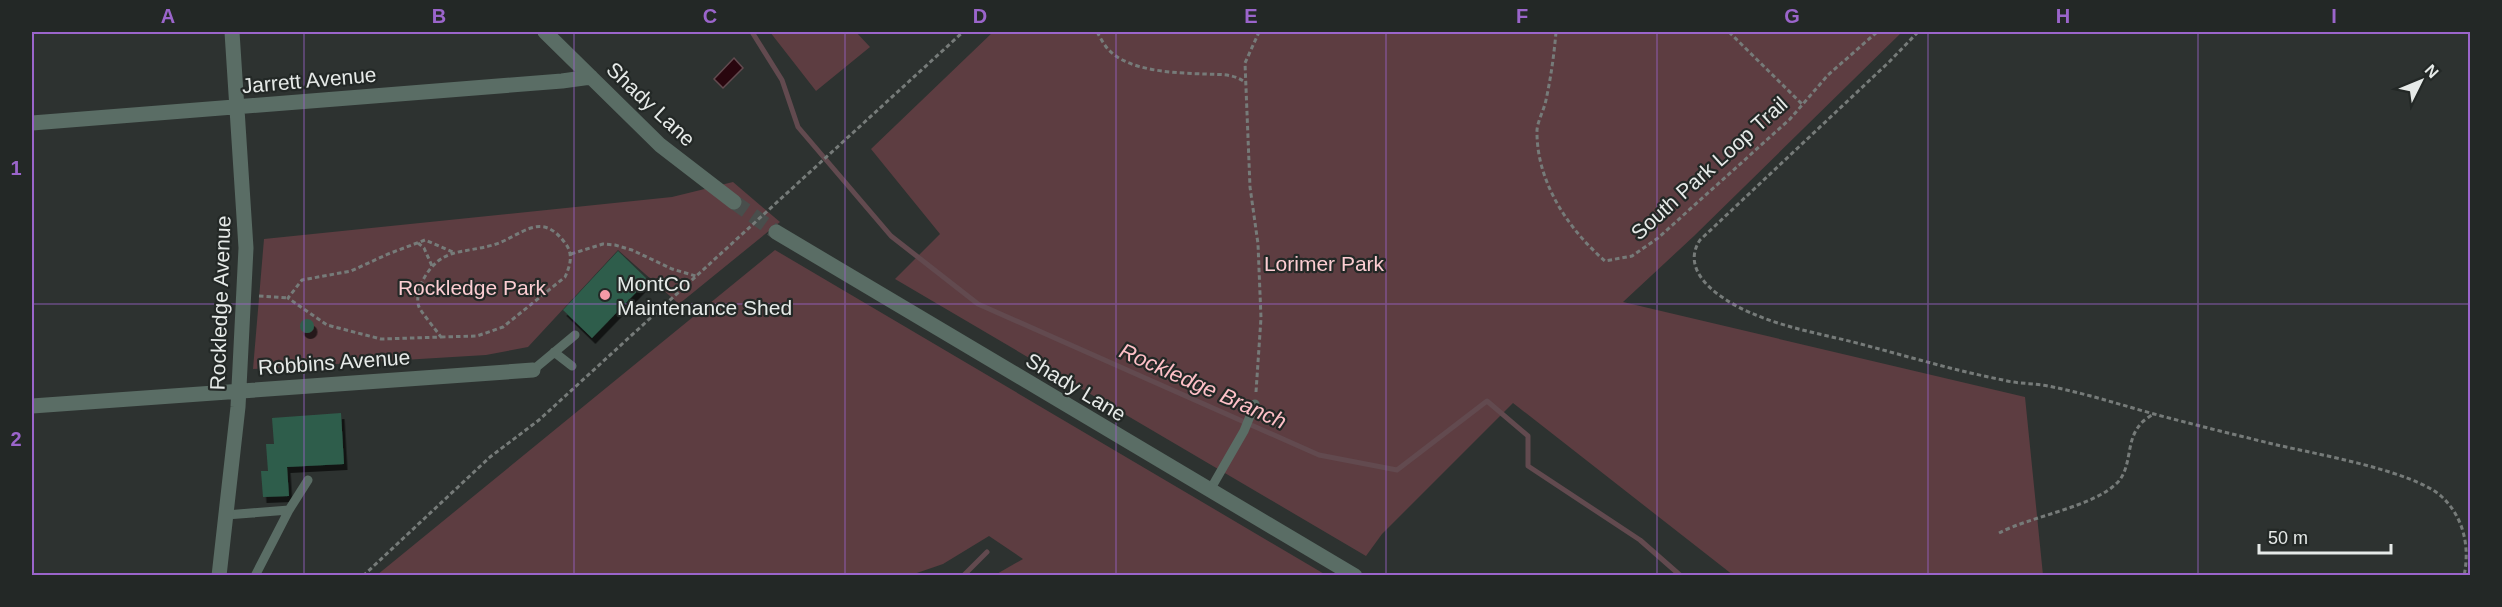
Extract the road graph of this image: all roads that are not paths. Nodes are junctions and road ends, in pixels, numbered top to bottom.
1 (232, 32) edge
2 (545, 32) edge
3 (591, 77) junction
4 (239, 107) junction
5 (32, 123) edge
6 (734, 202) tunnel mouth
7 (776, 232) tunnel mouth
8 (575, 335) dead end
9 (555, 352) junction
10 (572, 366) dead end
11 (532, 370) joint
12 (238, 390) junction
13 (1255, 404) road end
14 (32, 406) edge
15 (308, 480) dead end
16 (1210, 490) junction
17 (289, 510) junction
18 (226, 515) junction
19 (219, 576) edge
20 (255, 576) edge
21 (1355, 576) edge

1 - 4 street, Rockledge Avenue
2 - 3 street, Shady Lane
3 - 4 street, Jarrett Avenue
3 - 6 street, Shady Lane
4 - 5 street, Jarrett Avenue
4 - 12 street, Rockledge Avenue
7 - 16 street, Shady Lane
8 - 9 lane
9 - 10 lane
9 - 11 lane
11 - 12 street, Robbins Avenue
12 - 14 street, Robbins Avenue
12 - 18 street, Rockledge Avenue
13 - 16 lane
15 - 17 lane
16 - 21 street, Shady Lane
17 - 18 lane
17 - 20 lane
18 - 19 street, Rockledge Avenue

